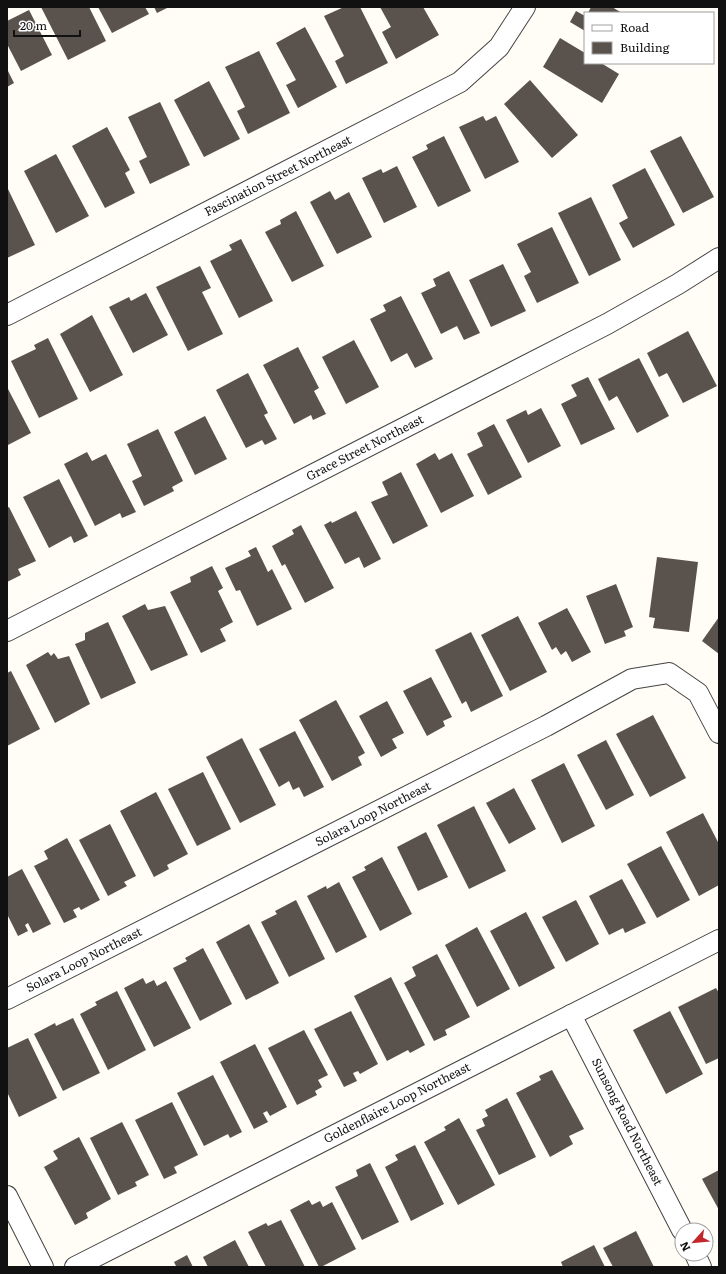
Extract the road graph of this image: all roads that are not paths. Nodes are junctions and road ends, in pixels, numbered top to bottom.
1 (525, 7) edge
2 (719, 258) edge
3 (7, 315) edge
4 (7, 631) edge
5 (719, 733) edge
6 (719, 940) edge
7 (7, 999) edge
8 (571, 1015) junction
9 (7, 1196) edge
10 (678, 1222) edge
11 (43, 1267) edge
12 (75, 1267) edge

1 - 3 street, Fascination Street Northeast
2 - 4 street, Grace Street Northeast
5 - 7 street, Solara Loop Northeast
6 - 8 street, Goldenflaire Loop Northeast
8 - 10 street, Sunsong Road Northeast
8 - 12 street, Goldenflaire Loop Northeast
9 - 11 street

